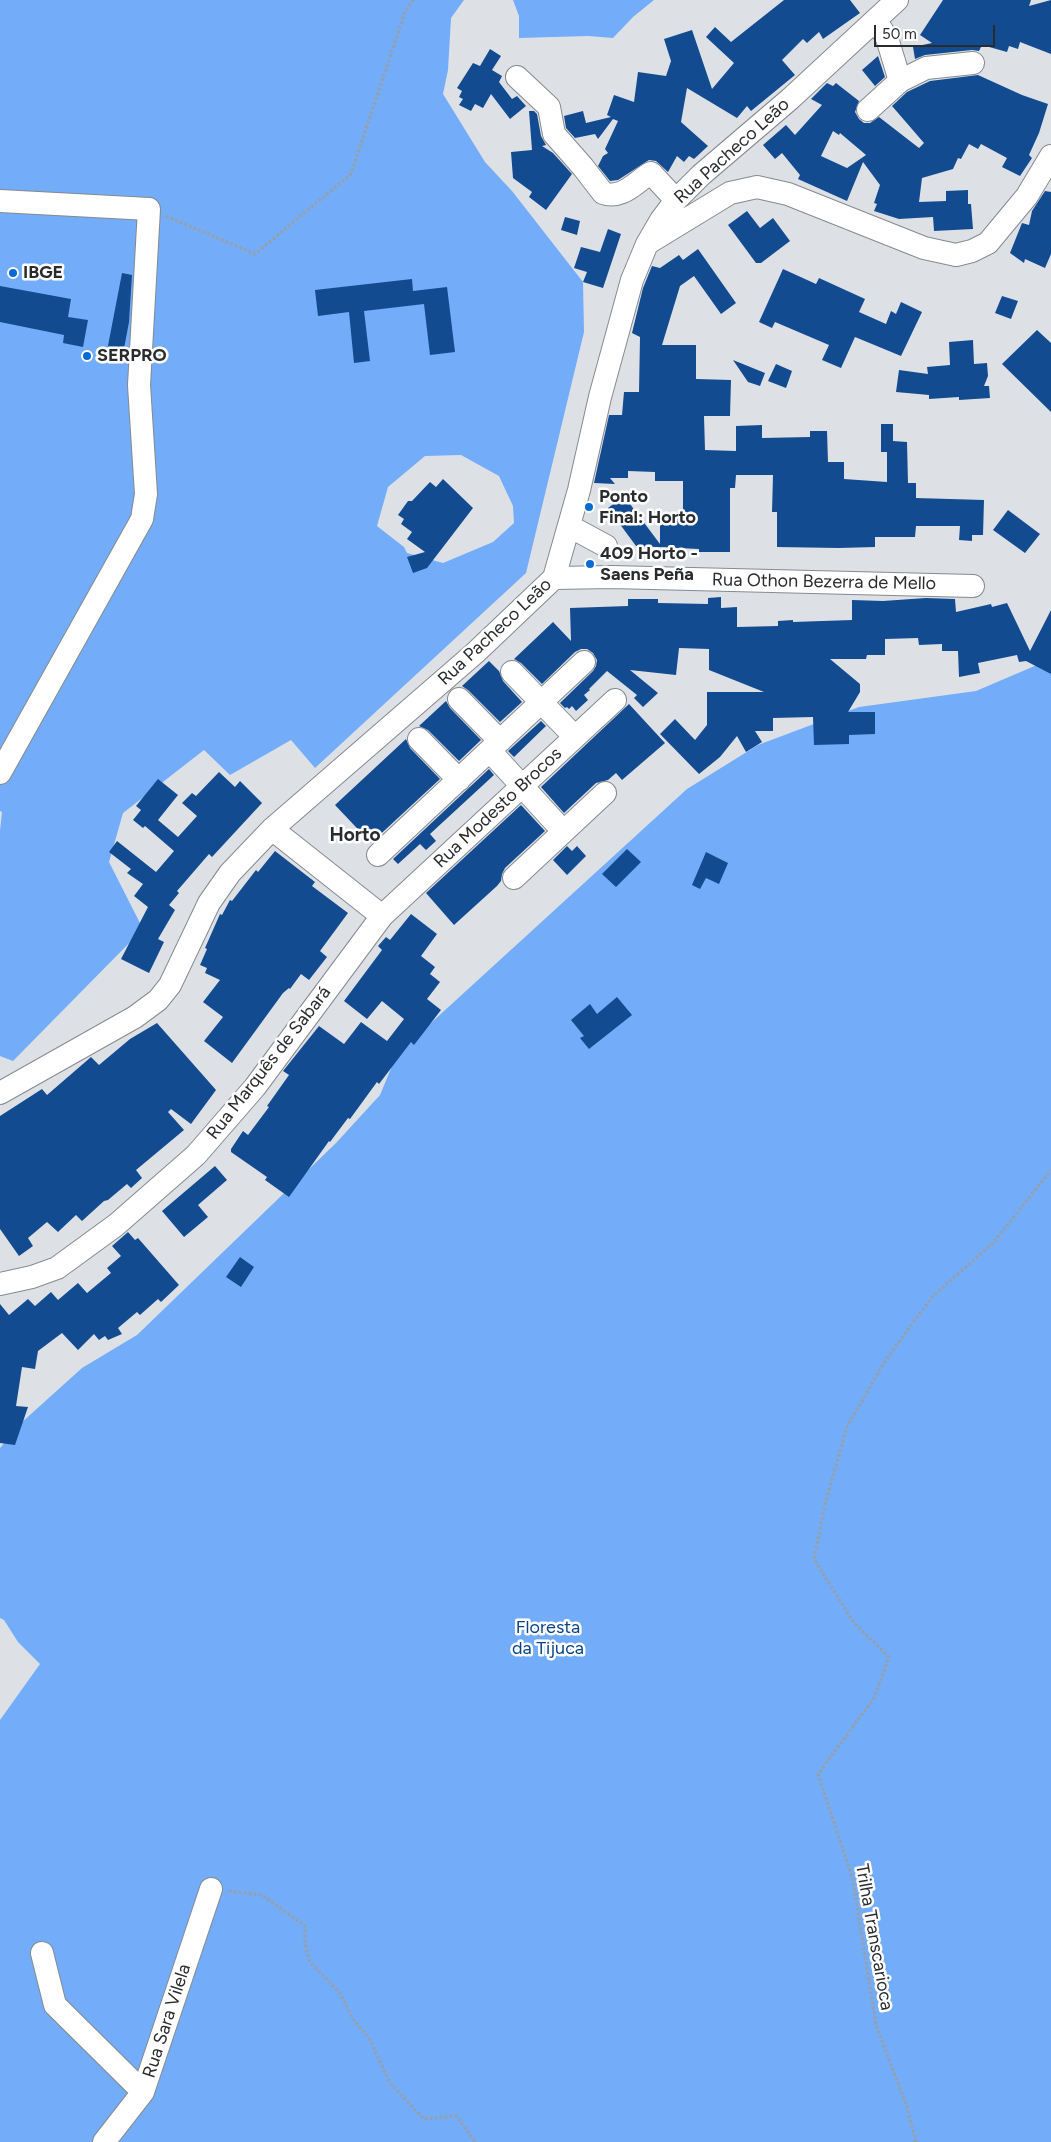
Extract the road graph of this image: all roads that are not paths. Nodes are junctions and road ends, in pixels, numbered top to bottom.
1 (897, 0) edge
2 (876, 21) junction
3 (973, 63) dead end
4 (517, 77) dead end
5 (900, 81) junction
6 (868, 110) dead end
7 (1051, 156) edge
8 (676, 200) junction
9 (0, 202) edge
10 (647, 244) junction
11 (567, 534) junction
12 (604, 553) dead end
13 (554, 578) junction
14 (974, 586) dead end
15 (584, 662) dead end
16 (512, 672) dead end
17 (459, 699) dead end
18 (616, 700) dead end
19 (542, 703) junction
20 (575, 738) junction
21 (419, 739) dead end
22 (495, 746) junction
23 (0, 772) edge
24 (459, 780) junction
25 (522, 786) junction
26 (605, 793) dead end
27 (272, 829) junction
28 (563, 831) junction
29 (378, 855) dead end
30 (514, 878) dead end
31 (382, 916) junction
32 (0, 1093) edge
33 (0, 1284) edge
34 (210, 1889) road end
35 (42, 1953) dead end
36 (144, 2092) junction
37 (104, 2142) edge

1 - 2 street, Rua Pacheco Leão
2 - 5 street
2 - 8 street, Rua Pacheco Leão
3 - 5 street
4 - 8 street
5 - 6 street
7 - 10 street
8 - 10 street, Rua Pacheco Leão
9 - 23 street
10 - 11 street, Rua Pacheco Leão
11 - 12 street
11 - 13 street, Rua Pacheco Leão
13 - 14 street, Rua Othon Bezerra de Mello
13 - 27 street, Rua Pacheco Leão
15 - 19 street
16 - 19 street
17 - 22 street
18 - 20 street, Rua Modesto Brocos
19 - 20 street
19 - 22 street
20 - 25 street, Rua Modesto Brocos
21 - 24 street
22 - 24 street
22 - 25 street
24 - 29 street
25 - 28 street
25 - 31 street, Rua Modesto Brocos
26 - 28 street
27 - 31 street
27 - 32 street, Rua Pacheco Leão
28 - 30 street
31 - 33 street, Rua Marquês de Sabará
34 - 36 street, Rua Sara Vilela
35 - 36 street
36 - 37 street, Rua Sara Vilela

